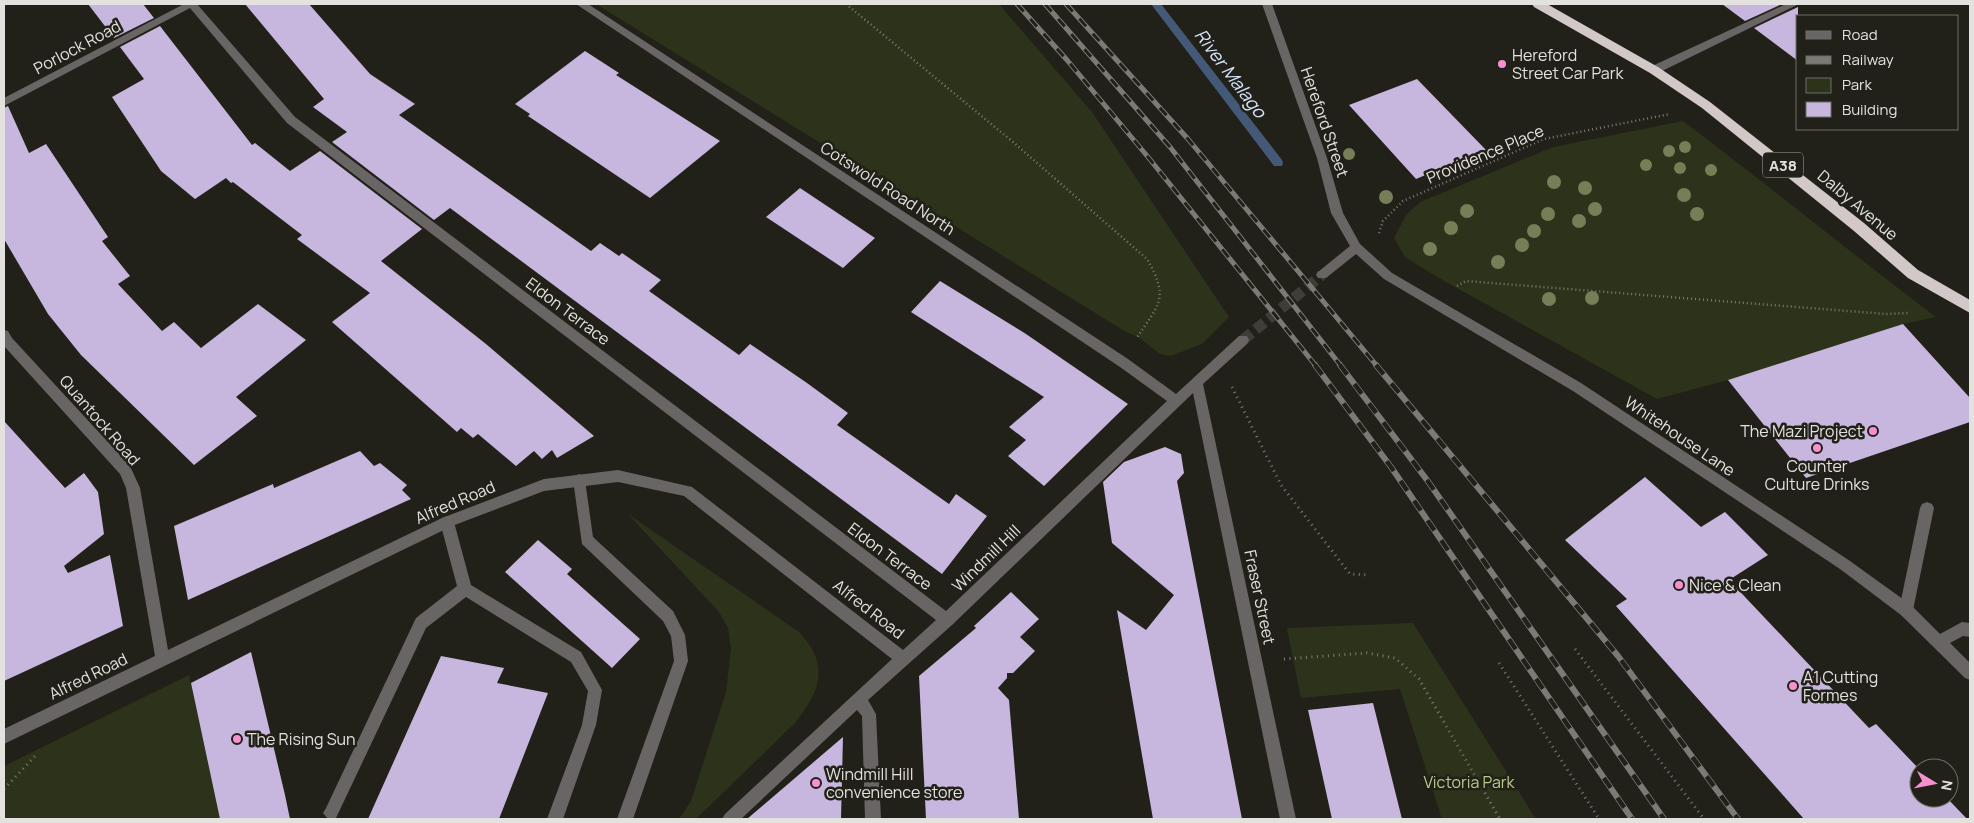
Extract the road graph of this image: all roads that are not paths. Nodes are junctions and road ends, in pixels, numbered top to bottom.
1 (191, 4) edge
2 (581, 4) edge
3 (1267, 4) edge
4 (1538, 4) edge
5 (1794, 4) edge
6 (1654, 70) junction
7 (4, 102) edge
8 (1356, 247) junction
9 (1322, 275) tunnel mouth
10 (1970, 308) edge
11 (4, 336) edge
12 (1243, 340) tunnel mouth
13 (1197, 382) junction
14 (1176, 400) junction
15 (579, 480) junction
16 (1927, 508) dead end
17 (447, 522) junction
18 (465, 589) junction
19 (1906, 610) junction
20 (946, 620) junction
21 (1970, 630) edge
22 (1939, 642) junction
23 (163, 659) junction
24 (903, 659) junction
25 (1970, 673) edge
26 (858, 699) junction
27 (4, 736) edge
28 (331, 813) dead end
29 (555, 819) edge
30 (625, 819) edge
31 (730, 819) edge
32 (873, 819) edge
33 (1288, 819) edge

1 - 7 street, Porlock Road
1 - 20 street, Eldon Terrace
2 - 14 street, Cotswold Road North
3 - 8 street, Hereford Street
4 - 6 highway, A38
5 - 6 street
6 - 10 highway, Dalby Avenue / A38
8 - 9 street
8 - 19 street, Whitehouse Lane
11 - 23 street, Quantock Road
12 - 13 street, Windmill Hill
13 - 14 street, Windmill Hill
13 - 33 street, Fraser Street
14 - 20 street, Windmill Hill
15 - 17 street, Alfred Road
15 - 24 street, Alfred Road
15 - 30 street
16 - 19 street
17 - 18 street
17 - 23 street, Alfred Road
18 - 28 street
18 - 29 street
19 - 22 street, Whitehouse Lane
20 - 24 street, Windmill Hill
21 - 22 street
22 - 25 street, Whitehouse Lane
23 - 27 street, Alfred Road
24 - 26 street, Windmill Hill
26 - 31 street, Windmill Hill
26 - 32 street

